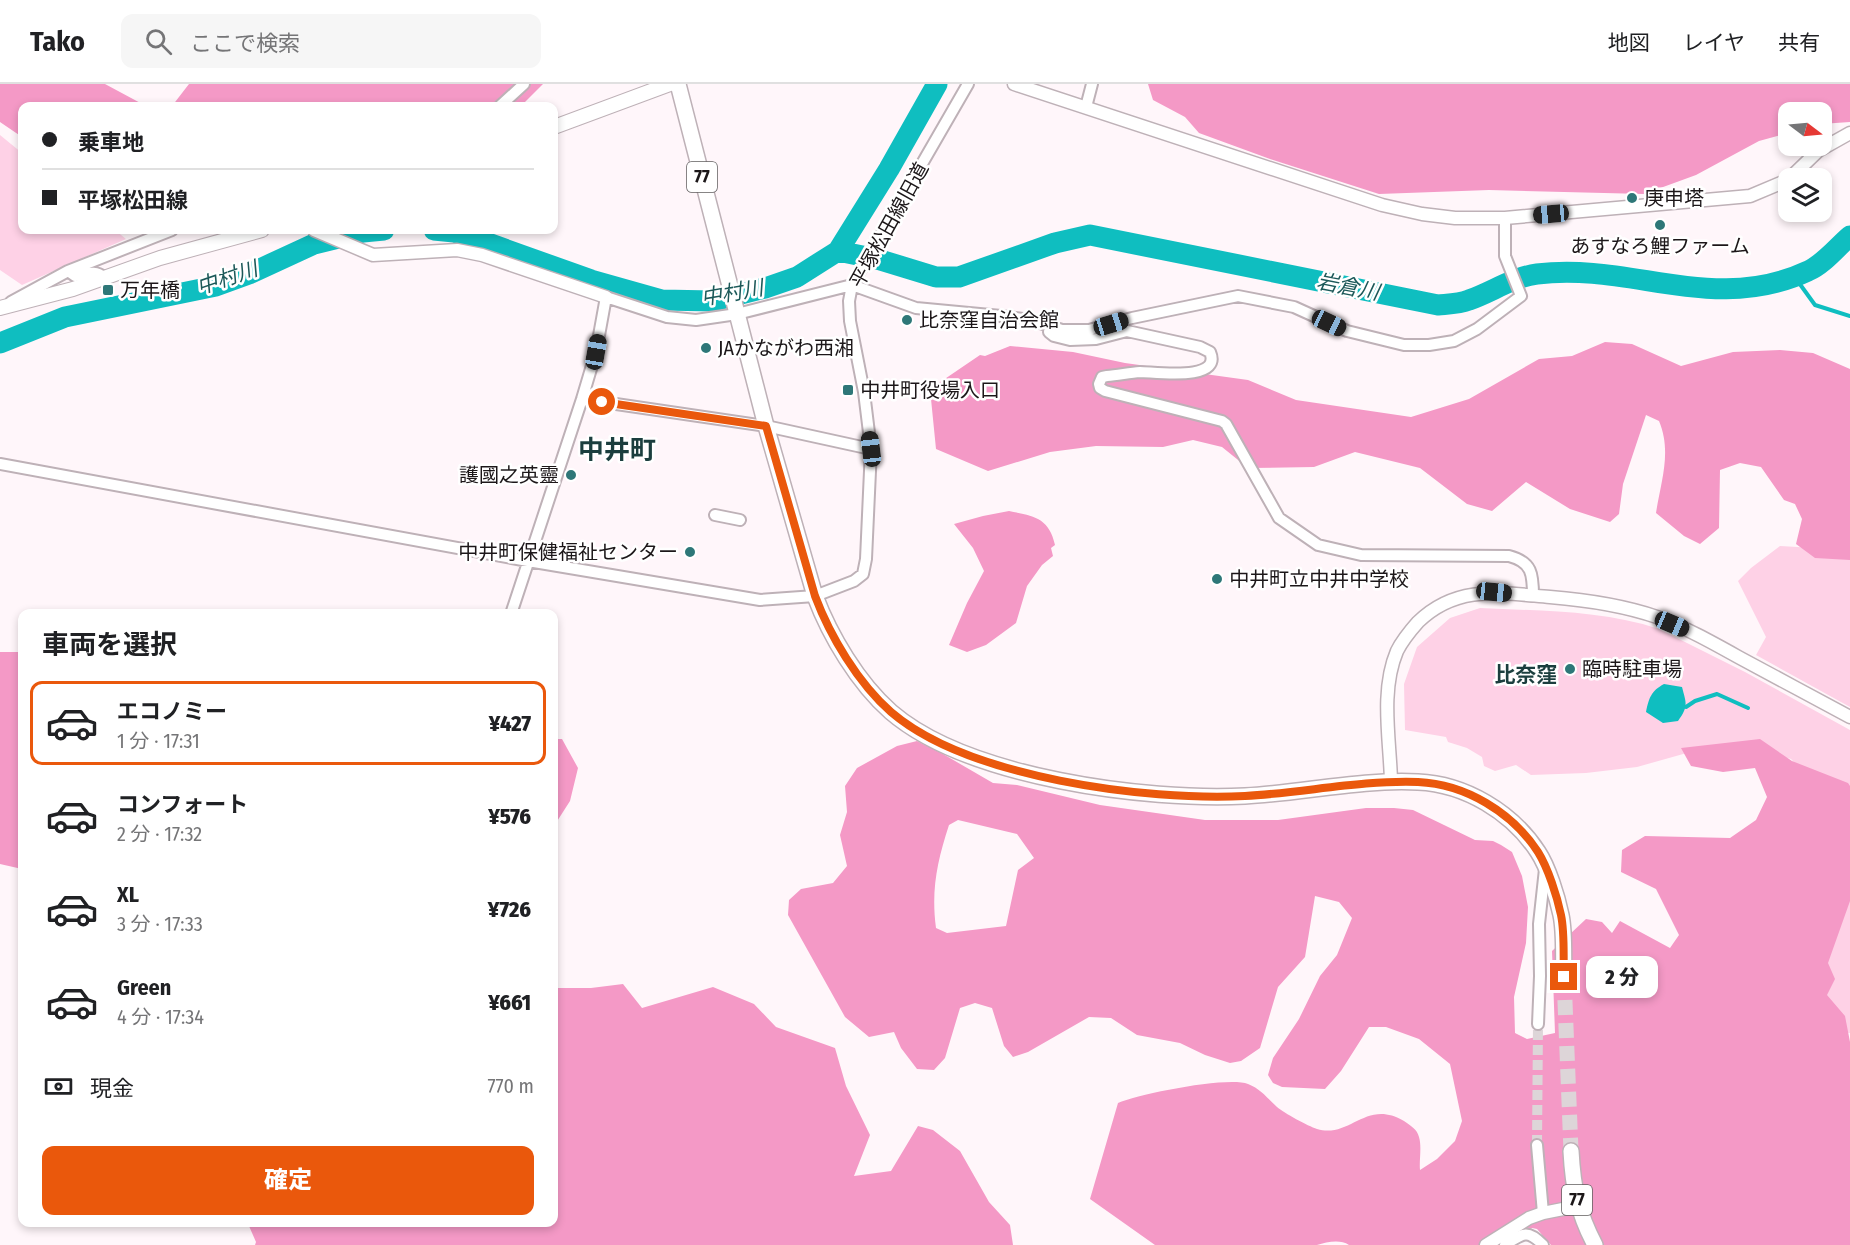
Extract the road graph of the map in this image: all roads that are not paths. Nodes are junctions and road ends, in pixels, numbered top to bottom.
1 (524, 84) edge
2 (670, 84) edge
3 (678, 84) edge
4 (968, 84) edge
5 (1014, 84) edge
6 (1092, 84) edge
7 (504, 102) edge
8 (1086, 107) junction
9 (558, 126) edge
10 (1850, 133) edge
11 (1800, 168) edge
12 (1778, 184) edge
13 (1505, 218) junction
14 (162, 234) edge
15 (247, 234) edge
16 (324, 234) edge
17 (68, 271) junction
18 (105, 278) junction
19 (852, 285) junction
20 (606, 297) junction
21 (0, 308) edge
22 (736, 310) junction
23 (1050, 326) junction
24 (582, 399) junction
25 (766, 426) junction
26 (871, 449) junction
27 (0, 464) edge
28 (715, 515) dead end
29 (740, 520) dead end
30 (528, 561) junction
31 (815, 596) junction
32 (1533, 596) junction
33 (513, 609) edge
34 (1850, 717) edge
35 (1391, 782) junction
36 (1545, 868) junction
37 (1564, 977) tunnel mouth
38 (1538, 1024) tunnel mouth
39 (1537, 1145) tunnel mouth
40 (1571, 1151) tunnel mouth
41 (1578, 1206) junction
42 (1543, 1212) junction
43 (1486, 1245) edge
44 (1505, 1245) edge
45 (1542, 1245) edge
46 (1595, 1245) edge

1 - 7 street
2 - 9 main road
3 - 22 main road, 77
4 - 19 street, 平塚松田線旧道
5 - 8 street
6 - 8 street
8 - 13 street
10 - 11 street
12 - 13 street
13 - 23 street
14 - 17 street
15 - 18 main road
16 - 20 street
17 - 18 street
17 - 21 street
18 - 21 main road
19 - 22 street
19 - 23 street
19 - 26 street, 平塚松田線旧道
20 - 22 street
20 - 24 street
22 - 25 main road, 77
23 - 32 street
24 - 25 street
24 - 30 street
25 - 26 street
25 - 31 main road, 77
26 - 31 street, 平塚松田線旧道
27 - 30 street
28 - 29 street
30 - 31 street
30 - 33 street
31 - 35 main road, 77
32 - 34 street
32 - 35 street
35 - 36 main road, 77
36 - 37 main road, 77
36 - 38 street
39 - 42 street
40 - 41 main road, 77
41 - 42 street
41 - 46 main road, 77
42 - 43 street
44 - 45 street

